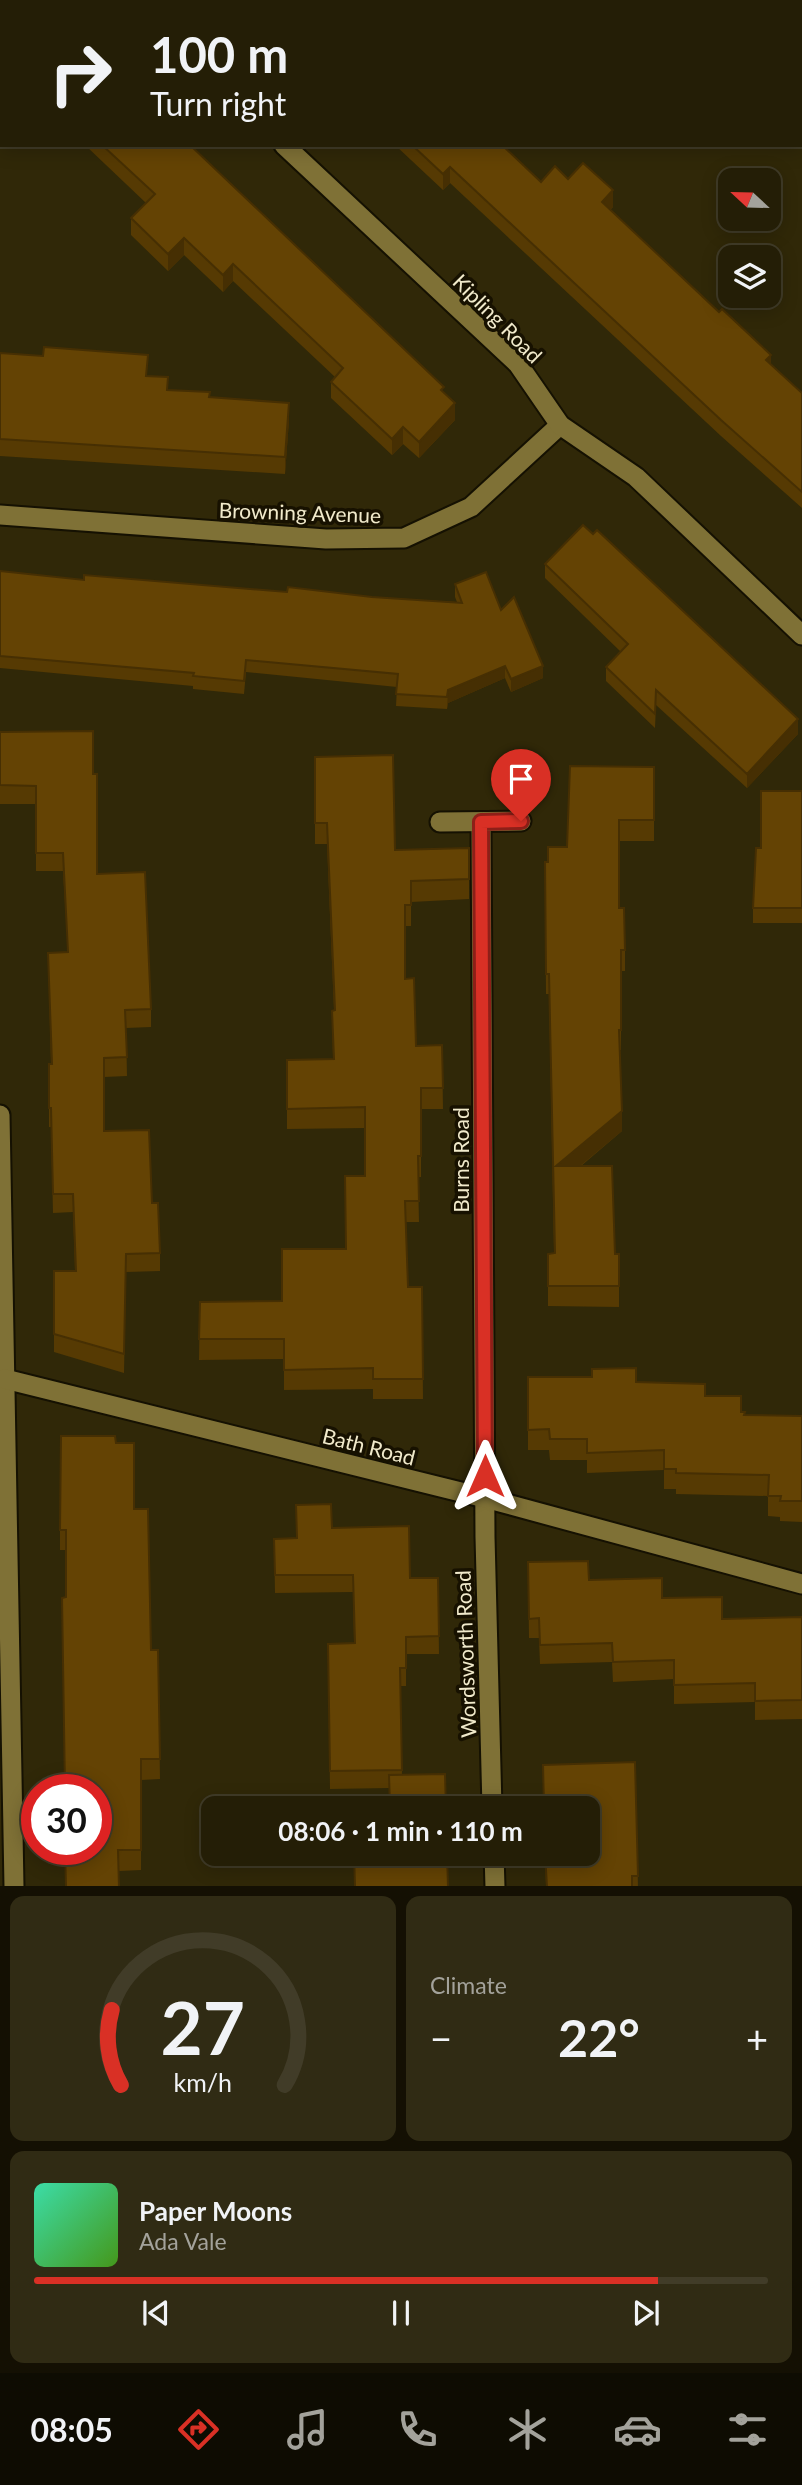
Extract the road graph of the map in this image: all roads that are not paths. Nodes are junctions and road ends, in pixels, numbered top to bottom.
1 (286, 147) edge
2 (560, 425) junction
3 (0, 515) edge
4 (802, 635) edge
5 (521, 821) dead end
6 (440, 822) dead end
7 (481, 822) junction
8 (0, 1115) edge
9 (5, 1379) junction
10 (485, 1498) junction
11 (802, 1584) edge
12 (492, 1796) edge
13 (494, 1866) edge
14 (14, 1886) edge
15 (495, 1886) edge

1 - 2 street, Kipling Road
2 - 3 street, Browning Avenue
2 - 4 street, Kipling Road
5 - 7 street
6 - 7 street
7 - 10 street, Burns Road
8 - 9 street
9 - 10 street, Bath Road
9 - 14 street
10 - 11 street, Bath Road
10 - 12 street, Wordsworth Road
13 - 15 street

